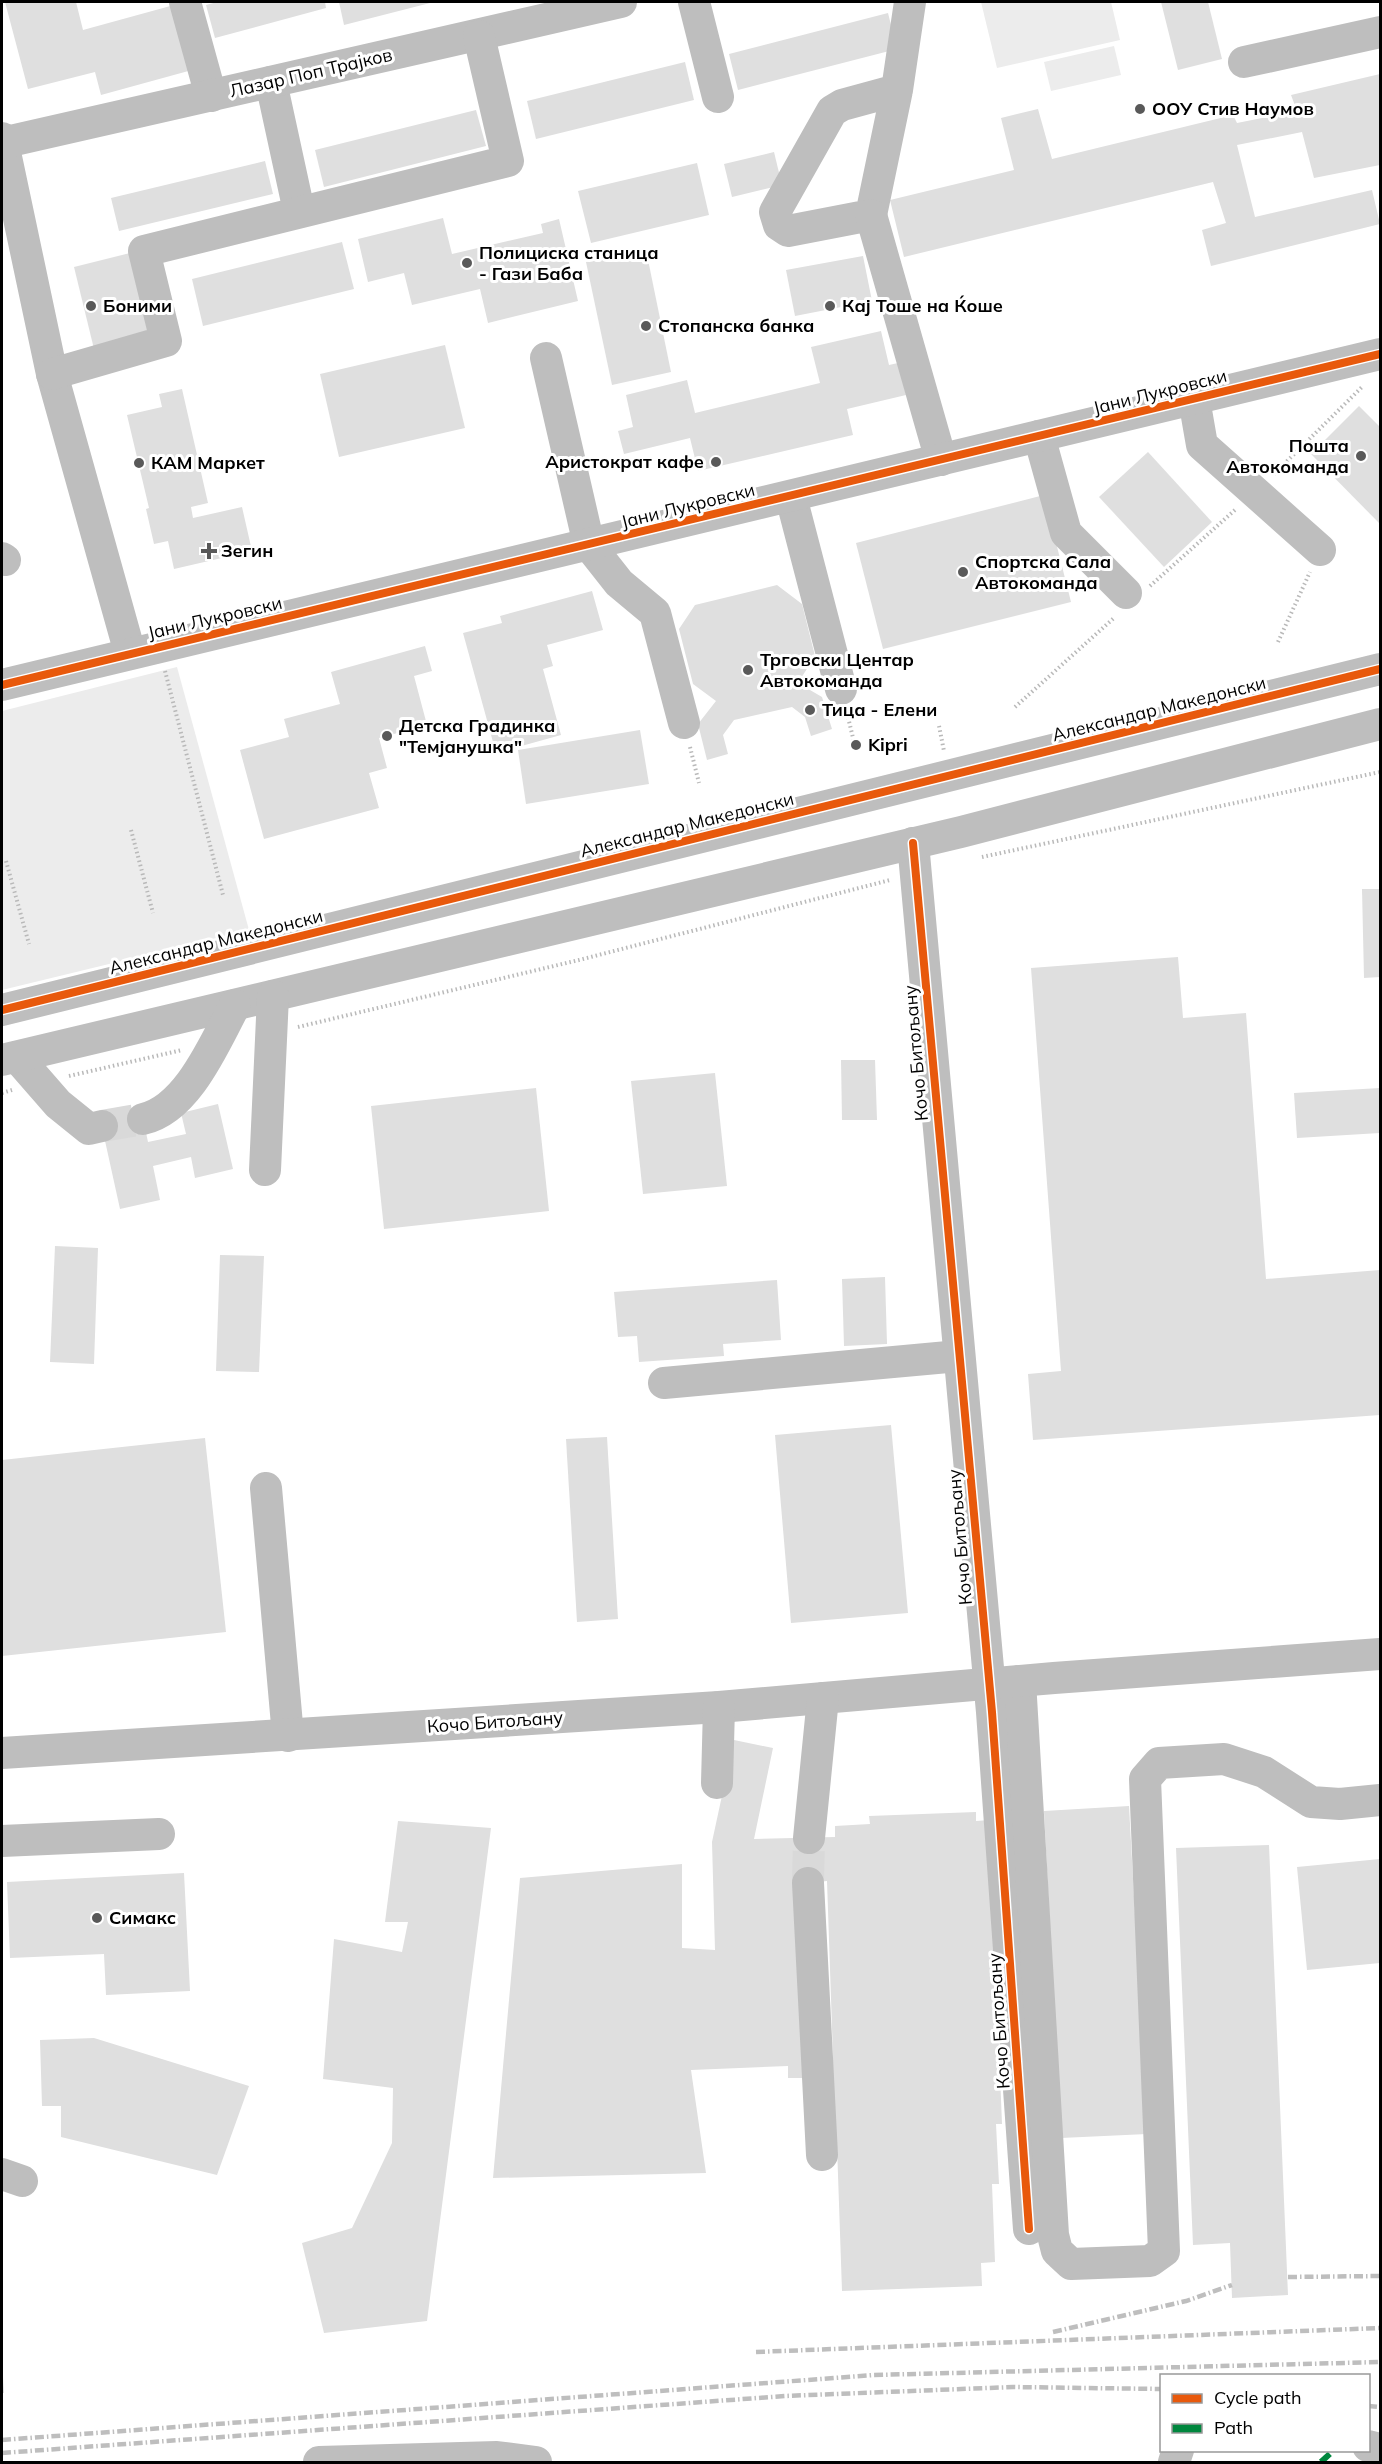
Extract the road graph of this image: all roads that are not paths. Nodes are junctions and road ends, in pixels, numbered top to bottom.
1 (185, 2) edge
2 (621, 2) edge
3 (694, 2) edge
4 (910, 2) edge
5 (581, 6) edge
6 (1380, 32) edge
7 (480, 36) junction
8 (1244, 62) dead end
9 (271, 82) junction
10 (897, 90) junction
11 (211, 96) junction
12 (718, 97) dead end
13 (2, 141) edge
14 (299, 211) junction
15 (871, 215) junction
16 (546, 358) dead end
17 (1373, 367) edge
18 (52, 374) junction
19 (1194, 399) junction
20 (1040, 436) junction
21 (941, 460) junction
22 (791, 496) junction
23 (589, 546) junction
24 (1320, 550) road end
25 (1129, 600) road end
26 (144, 650) junction
27 (1380, 669) edge
28 (7, 680) edge
29 (841, 689) road end
30 (684, 723) road end
31 (1380, 724) edge
32 (914, 858) junction
33 (273, 996) junction
34 (235, 1005) junction
35 (2, 1010) edge
36 (9, 1058) edge
37 (143, 1119) tunnel mouth
38 (102, 1126) tunnel mouth
39 (265, 1170) dead end
40 (958, 1356) junction
41 (664, 1383) dead end
42 (266, 1488) dead end
43 (1380, 1654) edge
44 (1020, 1681) junction
45 (989, 1683) junction
46 (823, 1698) junction
47 (719, 1707) junction
48 (288, 1736) junction
49 (2, 1753) edge
50 (717, 1783) dead end
51 (1380, 1800) edge
52 (159, 1834) dead end
53 (808, 1838) tunnel mouth
54 (2, 1841) edge
55 (808, 1883) tunnel mouth
56 (822, 2155) dead end
57 (1029, 2229) dead end
58 (319, 2463) edge
59 (536, 2463) edge

1 - 11 street
2 - 5 street, Лазар Поп Трајков
3 - 12 street
4 - 10 street
5 - 7 street, Лазар Поп Трајков
6 - 8 street
7 - 9 street, Лазар Поп Трајков
7 - 14 street
9 - 11 street, Лазар Поп Трајков
9 - 14 street
10 - 15 street
10 - 15 street
11 - 13 street, Лазар Поп Трајков
13 - 18 street
14 - 18 street
15 - 21 street
16 - 23 street
17 - 19 street, Јани Лукровски
18 - 26 street
19 - 20 street, Јани Лукровски
19 - 24 street
20 - 21 street, Јани Лукровски
20 - 25 street
21 - 22 street, Јани Лукровски
22 - 23 street, Јани Лукровски
22 - 29 street
23 - 26 street, Јани Лукровски
23 - 30 street
26 - 28 street, Јани Лукровски
27 - 35 street, Александар Македонски
31 - 32 street
32 - 33 street
32 - 40 street, Кочо Битољану
33 - 34 street
33 - 39 street
34 - 36 street
34 - 37 street
36 - 38 street
40 - 41 street
40 - 45 street, Кочо Битољану
42 - 48 street
43 - 44 street, Кочо Битољану
44 - 45 street, Кочо Битољану
44 - 51 street
45 - 46 street, Кочо Битољану
45 - 57 street, Кочо Битољану
46 - 47 street, Кочо Битољану
46 - 53 street
47 - 48 street, Кочо Битољану
47 - 50 street
48 - 49 street, Кочо Битољану
52 - 54 street
55 - 56 street
58 - 59 street

